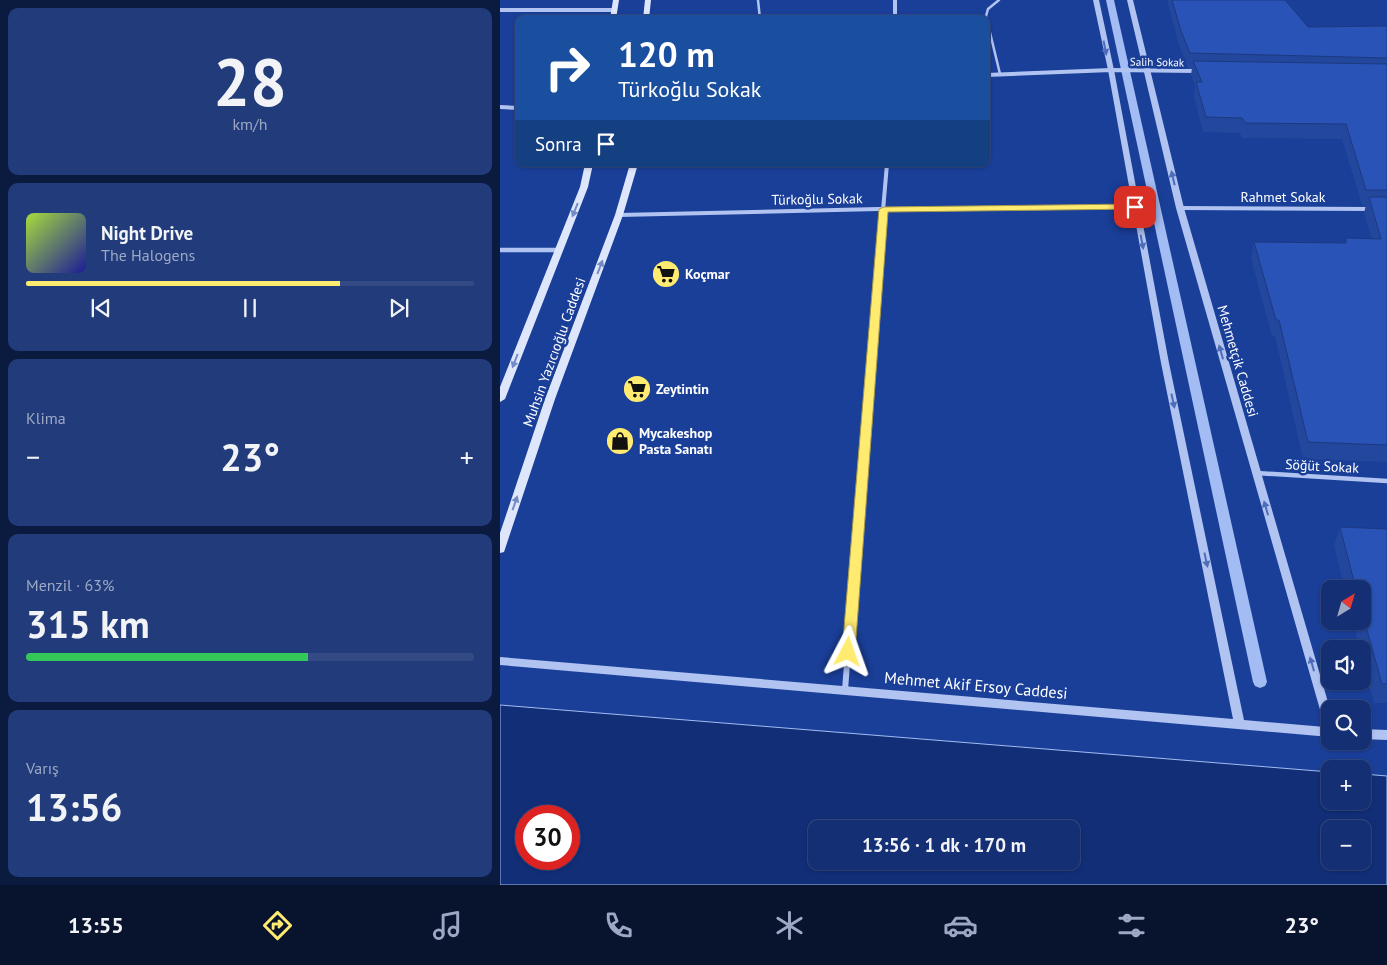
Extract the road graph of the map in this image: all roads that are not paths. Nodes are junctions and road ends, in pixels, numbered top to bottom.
1 (616, 0) edge
2 (648, 0) edge
3 (758, 0) edge
4 (895, 0) edge
5 (999, 0) edge
6 (1096, 0) edge
7 (1130, 0) edge
8 (500, 10) edge
9 (614, 10) junction
10 (613, 15) edge
11 (646, 15) edge
12 (760, 15) edge
13 (895, 15) edge
14 (986, 15) edge
15 (990, 33) edge
16 (1111, 70) junction
17 (1147, 70) junction
18 (1204, 71) edge
19 (1000, 74) junction
20 (990, 75) edge
21 (500, 108) edge
22 (515, 108) edge
23 (588, 167) edge
24 (633, 167) edge
25 (887, 167) edge
26 (1135, 207) junction
27 (1180, 208) junction
28 (884, 209) junction
29 (1377, 209) edge
30 (619, 215) junction
31 (500, 250) edge
32 (559, 250) junction
33 (500, 399) edge
34 (1256, 474) junction
35 (1387, 480) edge
36 (500, 549) edge
37 (500, 661) edge
38 (845, 690) junction
39 (1322, 700) edge
40 (1239, 723) junction
41 (1321, 731) edge
42 (1371, 734) edge
43 (1387, 735) edge

1 - 9 main road
2 - 11 main road
3 - 12 lane
4 - 13 street
5 - 14 lane
6 -> 16 street
7 - 17 street, Mehmetçik Caddesi
8 - 9 street
9 - 10 main road
15 - 19 lane
16 - 17 street, Salih Sokak
16 - 19 street, Salih Sokak
16 - 26 street
17 - 18 street, Salih Sokak
27 -> 17 street, Mehmetçik Caddesi
19 - 20 street, Salih Sokak
21 - 22 street
23 -> 32 main road
24 - 30 main road, Muhsin Yazıcıoğlu Caddesi
25 - 28 street
26 - 28 street, Türkoğlu Sokak
26 -> 40 street
27 - 29 street, Rahmet Sokak
34 -> 27 street, Mehmetçik Caddesi
28 - 30 street, Türkoğlu Sokak
28 - 38 street
36 -> 30 main road, Muhsin Yazıcıoğlu Caddesi
31 - 32 street
32 -> 33 main road
34 - 35 street, Söğüt Sokak
39 -> 34 street, Mehmetçik Caddesi
37 - 38 street, Mehmet Akif Ersoy Caddesi
38 - 40 street, Mehmet Akif Ersoy Caddesi
40 - 41 street, Mehmet Akif Ersoy Caddesi
42 - 43 street

